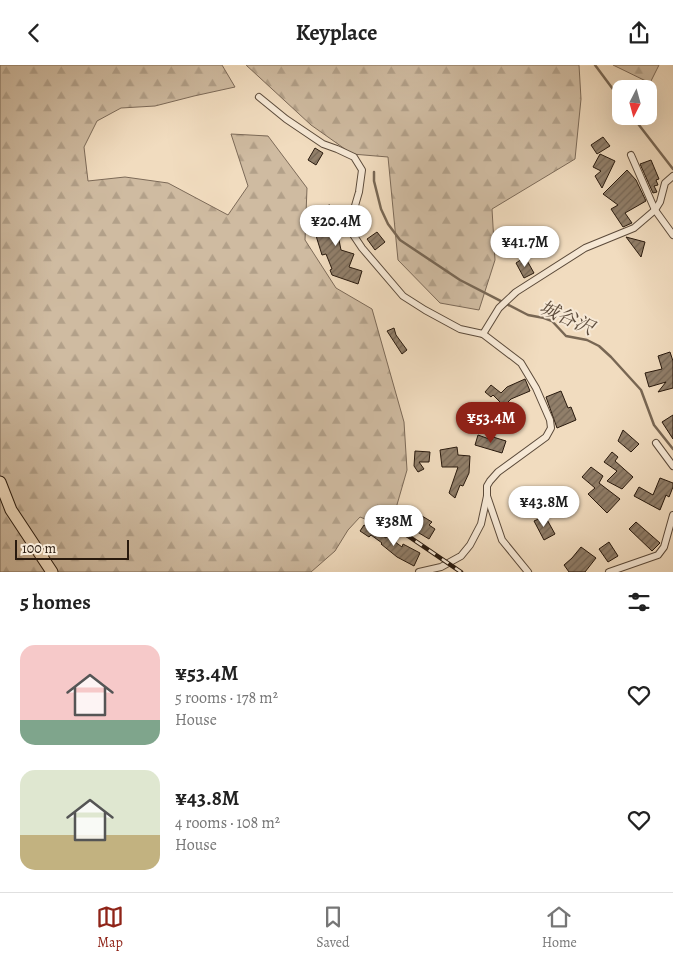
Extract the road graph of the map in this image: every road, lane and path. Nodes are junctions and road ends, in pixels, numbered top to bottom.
1 (258, 97) dead end
2 (631, 155) dead end
3 (672, 176) edge
4 (655, 210) junction
5 (673, 235) edge
6 (484, 333) junction
7 (656, 443) dead end
8 (673, 466) edge
9 (0, 481) edge
10 (487, 495) junction
11 (673, 515) edge
12 (52, 572) edge
13 (419, 572) edge
14 (528, 572) edge
15 (609, 572) edge

1 - 6 street
2 - 4 street
3 - 4 street
4 - 5 street
4 - 6 street
6 - 10 street
7 - 8 street
9 - 12 highway
10 - 13 street
10 - 14 street
11 - 15 street

